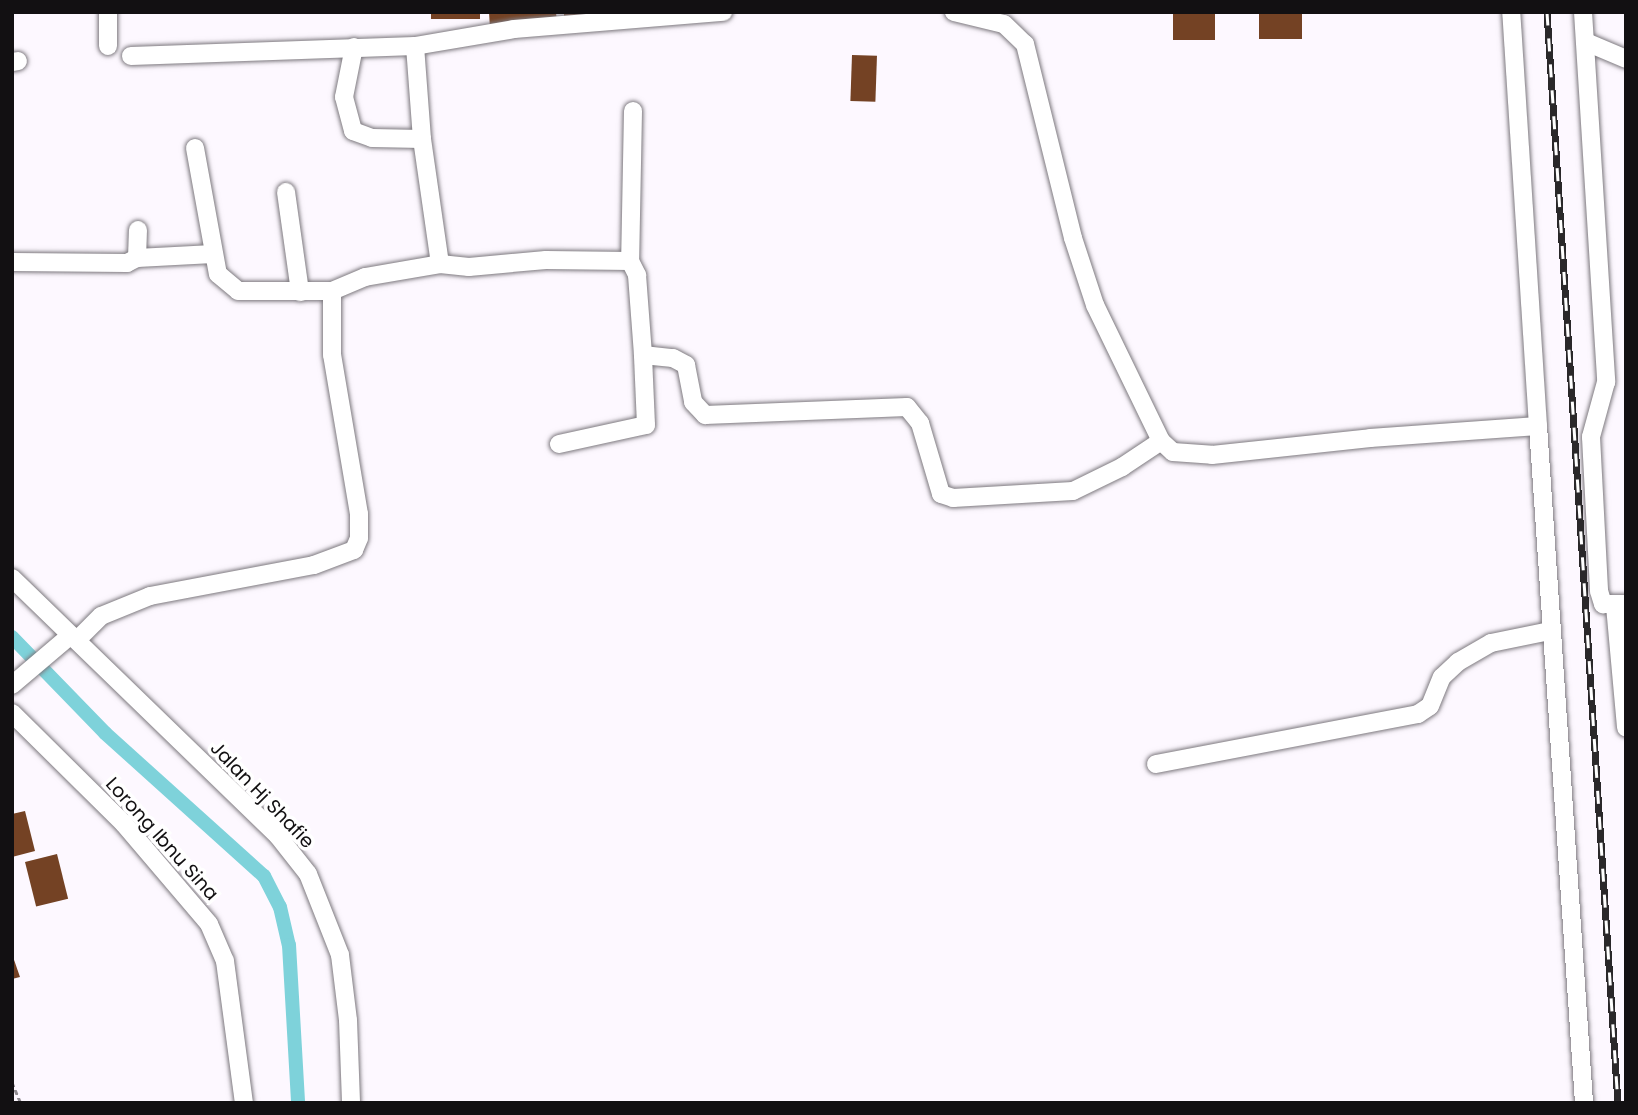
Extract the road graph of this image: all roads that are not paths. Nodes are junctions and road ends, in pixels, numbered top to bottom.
1 (108, 12) edge
2 (723, 12) edge
3 (954, 12) edge
4 (1511, 12) edge
5 (1583, 12) edge
6 (1586, 43) junction
7 (108, 46) dead end
8 (415, 46) junction
9 (354, 47) junction
10 (131, 56) dead end
11 (1626, 59) edge
12 (633, 111) dead end
13 (422, 139) junction
14 (195, 148) dead end
15 (286, 192) dead end
16 (138, 230) dead end
17 (213, 254) junction
18 (137, 258) junction
19 (630, 261) junction
20 (12, 262) edge
21 (440, 264) junction
22 (332, 291) junction
23 (300, 292) junction
24 (643, 355) junction
25 (1538, 426) junction
26 (1161, 441) junction
27 (559, 444) dead end
28 (12, 578) edge
29 (1621, 605) edge
30 (1550, 631) junction
31 (75, 636) junction
32 (12, 685) edge
33 (1624, 690) edge
34 (12, 713) edge
35 (1626, 729) edge
36 (1156, 764) dead end
37 (244, 1103) edge
38 (351, 1103) edge
39 (1584, 1103) edge

1 - 7 street
2 - 8 street
3 - 26 street
4 - 25 street
5 - 6 street
6 - 11 street
6 - 29 street
8 - 9 street
8 - 13 street
9 - 10 street
9 - 13 street
12 - 19 street
13 - 21 street
14 - 17 street
15 - 23 street
16 - 18 street
17 - 18 street
17 - 23 street
18 - 20 street
19 - 21 street
19 - 24 street
21 - 22 street
22 - 23 street
22 - 31 street
24 - 26 street
24 - 27 street
25 - 26 street
25 - 30 street
28 - 31 street, Jalan Hj Shafie
29 - 33 street
30 - 36 street
30 - 39 street
31 - 32 street
31 - 38 street, Jalan Hj Shafie
33 - 35 street
34 - 37 street, Lorong Ibnu Sina

